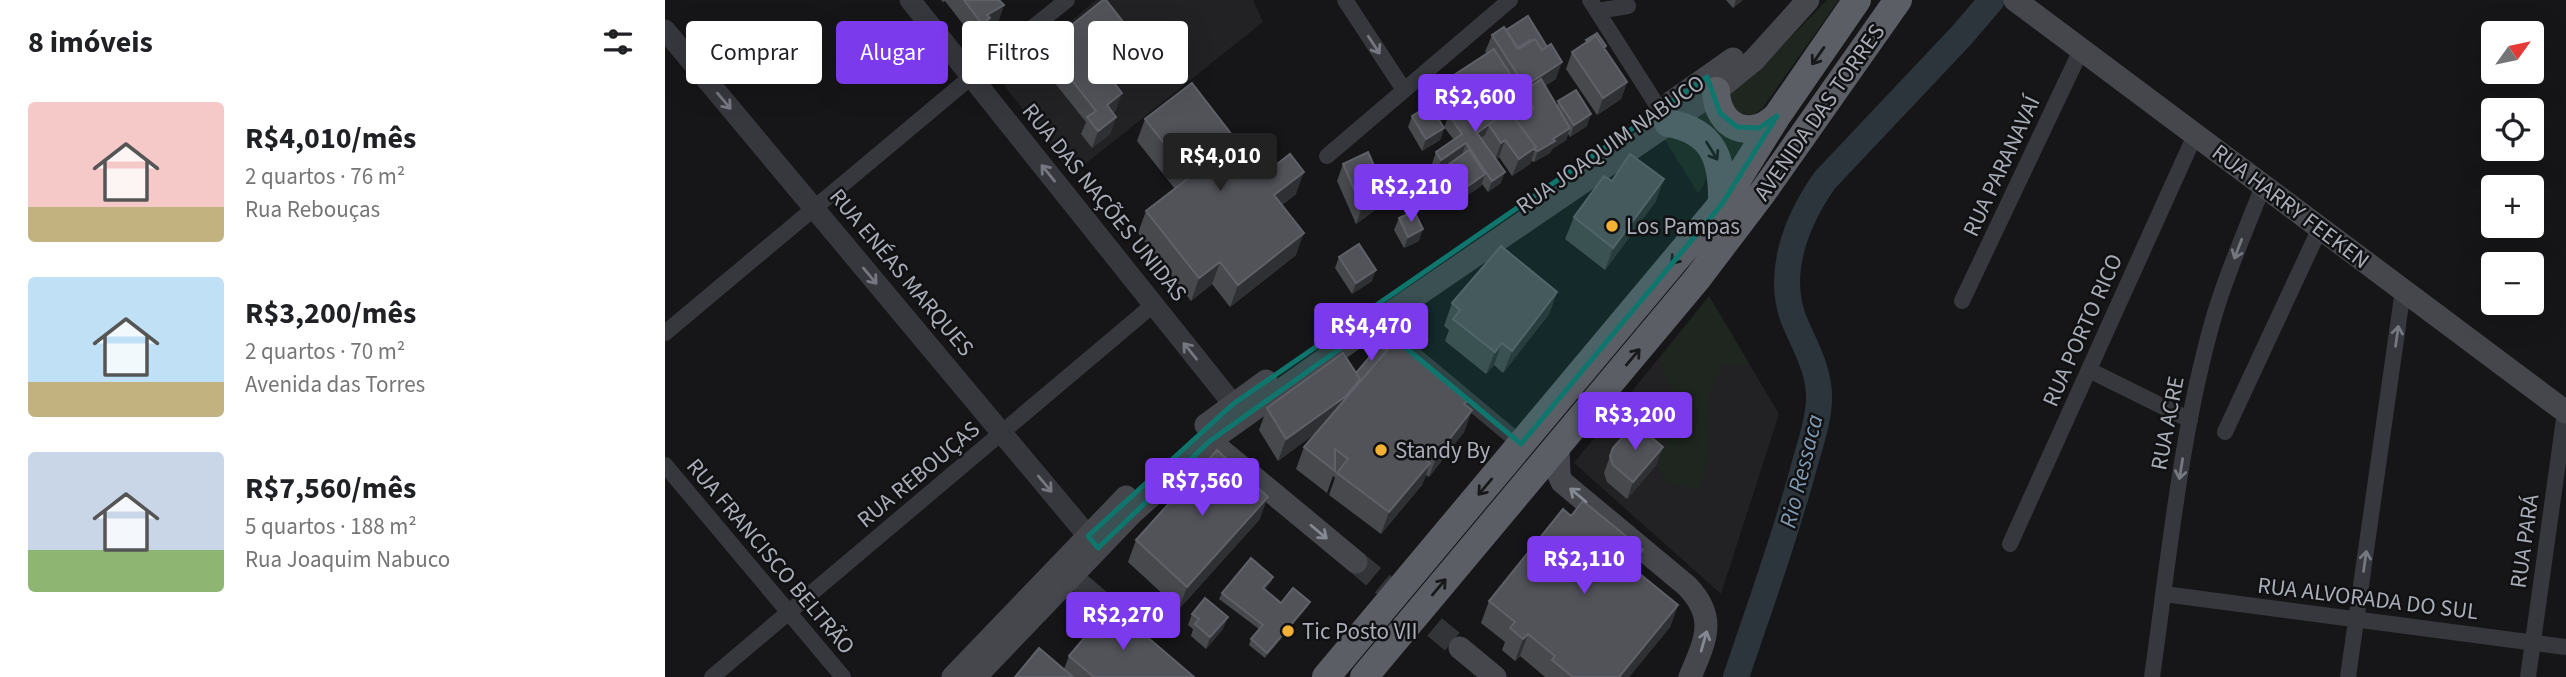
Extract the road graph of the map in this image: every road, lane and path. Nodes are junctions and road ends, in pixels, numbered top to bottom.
1 (910, 0) edge
2 (1067, 0) edge
3 (1345, 0) edge
4 (1510, 0) edge
5 (1808, 0) edge
6 (1857, 0) edge
7 (1898, 0) edge
8 (2015, 0) edge
9 (1593, 6) edge
10 (1628, 6) dead end
11 (1041, 21) edge
12 (665, 30) edge
13 (2081, 50) junction
14 (962, 66) edge
15 (963, 84) edge
16 (977, 84) edge
17 (1711, 84) junction
18 (1404, 90) junction
19 (1664, 116) junction
20 (1777, 116) junction
21 (2195, 135) junction
22 (1327, 156) dead end
23 (2263, 186) junction
24 (1722, 204) junction
25 (814, 208) junction
26 (2320, 228) junction
27 (2403, 290) junction
28 (1962, 301) dead end
29 (1153, 305) junction
30 (1376, 323) junction
31 (665, 333) edge
32 (2089, 370) junction
33 (1238, 410) junction
34 (2565, 412) edge
35 (2190, 420) junction
36 (2225, 432) dead end
37 (1002, 433) junction
38 (1210, 441) junction
39 (1521, 444) junction
40 (1558, 447) junction
41 (665, 465) edge
42 (1093, 542) junction
43 (2010, 544) dead end
44 (1356, 562) tunnel mouth
45 (1072, 576) junction
46 (2164, 594) junction
47 (789, 612) junction
48 (2357, 620) junction
49 (1150, 642) edge
50 (2533, 642) junction
51 (2566, 647) edge
52 (1460, 648) tunnel mouth
53 (712, 677) edge
54 (843, 677) edge
55 (953, 677) edge
56 (975, 677) edge
57 (1326, 677) edge
58 (1364, 677) edge
59 (1495, 677) edge
60 (1690, 677) edge
61 (2152, 677) edge
62 (2349, 677) edge
63 (2528, 677) edge

1 - 14 street, RUA DAS NAÇÕES UNIDAS
2 - 11 street
3 -> 18 street
4 - 18 street
5 - 17 main road, RUA JOAQUIM NABUCO
6 -> 20 highway, AVENIDA DAS TORRES
40 -> 7 highway, AVENIDA DAS TORRES
8 - 13 main road, RUA HARRY FEEKEN
9 - 10 street
9 - 19 street
12 -> 25 street, RUA ENÉAS MARQUES
13 - 21 main road, RUA HARRY FEEKEN
13 - 28 street, RUA PARANAVAÍ
15 - 25 street
29 -> 16 street, RUA DAS NAÇÕES UNIDAS
17 - 19 main road, RUA JOAQUIM NABUCO
17 - 20 highway
18 - 22 street
19 -> 24 highway
19 - 30 main road, RUA JOAQUIM NABUCO
19 - 33 main road, RUA JOAQUIM NABUCO
20 - 24 highway, AVENIDA DAS TORRES
21 - 23 main road, RUA HARRY FEEKEN
21 - 32 street, RUA PORTO RICO
23 - 26 main road, RUA HARRY FEEKEN
23 -> 35 street, RUA ACRE
24 -> 39 highway, AVENIDA DAS TORRES
25 - 31 street
25 -> 37 street, RUA ENÉAS MARQUES
26 - 27 main road, RUA HARRY FEEKEN
26 - 36 street
27 - 34 main road, RUA HARRY FEEKEN
48 -> 27 street
33 -> 29 street, RUA DAS NAÇÕES UNIDAS
29 - 37 street, RUA REBOUÇAS
30 - 33 main road, RUA JOAQUIM NABUCO
30 - 39 street
32 - 35 street
32 - 43 street, RUA PORTO RICO
33 - 38 main road, RUA JOAQUIM NABUCO
33 - 42 main road, RUA JOAQUIM NABUCO
34 - 50 street, RUA PARÁ
35 -> 46 street, RUA ACRE
37 -> 42 street, RUA ENÉAS MARQUES
37 - 47 street, RUA REBOUÇAS
38 - 42 main road, RUA JOAQUIM NABUCO
38 -> 44 main road
39 -> 57 highway, AVENIDA DAS TORRES
58 -> 40 highway, AVENIDA DAS TORRES
60 -> 40 main road
41 - 47 street, RUA FRANCISCO BELTRÃO
42 - 45 main road, RUA JOAQUIM NABUCO
42 - 55 main road, RUA JOAQUIM NABUCO
45 - 49 street
45 - 56 main road, RUA JOAQUIM NABUCO
46 - 48 street, RUA ALVORADA DO SUL
46 - 61 street, RUA ACRE
47 - 53 street, RUA REBOUÇAS
47 - 54 street, RUA FRANCISCO BELTRÃO
48 - 50 street, RUA ALVORADA DO SUL
48 - 62 street
50 - 51 street, RUA ALVORADA DO SUL
50 - 63 street, RUA PARÁ
52 - 59 main road

